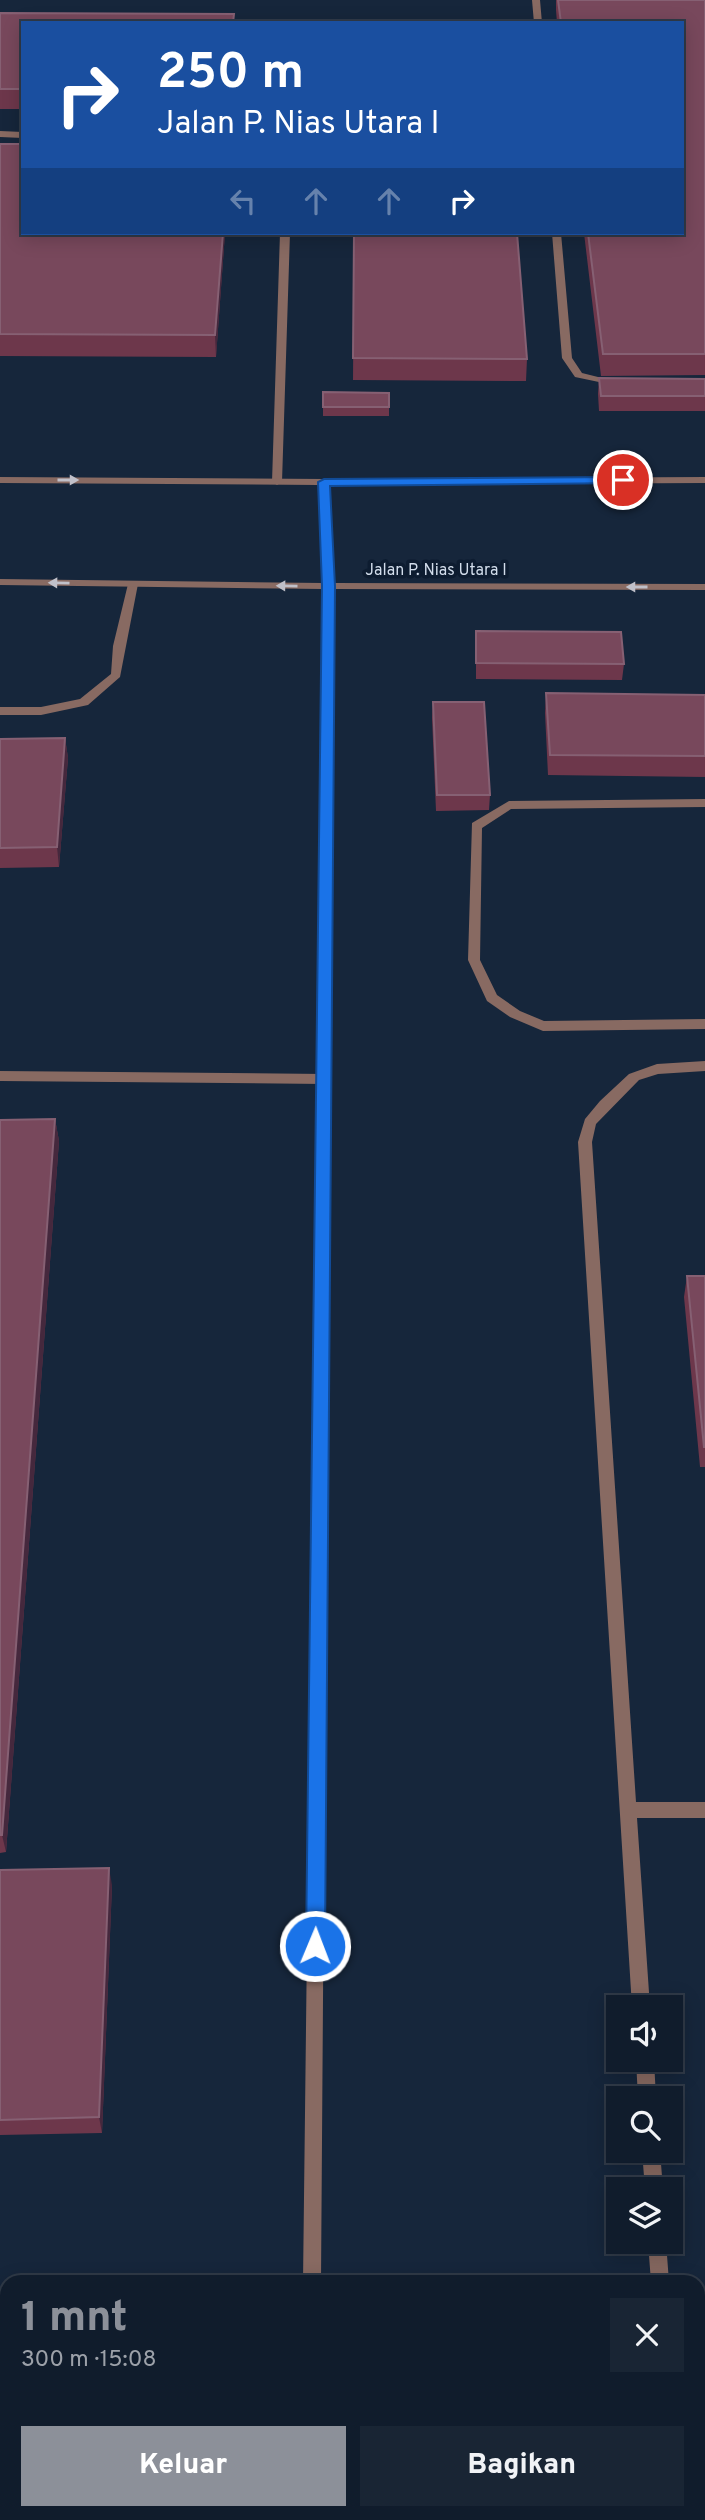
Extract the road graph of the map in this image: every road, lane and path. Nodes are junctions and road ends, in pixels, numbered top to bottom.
1 (536, 0) edge
2 (538, 21) edge
3 (0, 134) edge
4 (21, 135) edge
5 (285, 235) edge
6 (556, 235) edge
7 (622, 384) edge
8 (0, 480) edge
9 (705, 480) edge
10 (277, 482) junction
11 (324, 482) junction
12 (0, 582) edge
13 (134, 584) junction
14 (328, 586) junction
15 (705, 587) edge
16 (0, 711) edge
17 (705, 803) edge
18 (705, 1024) edge
19 (705, 1066) edge
20 (0, 1076) edge
21 (325, 1079) junction
22 (628, 1810) junction
23 (705, 1810) edge
24 (640, 1995) edge
25 (658, 2254) edge
26 (312, 2275) edge
27 (659, 2275) edge

1 - 2 street
3 - 4 street
5 - 10 street
6 - 7 street
8 -> 10 street
9 - 11 street
10 - 11 street
11 - 14 street
13 -> 12 street, Jalan P. Nias Utara I
14 -> 13 street, Jalan P. Nias Utara I
13 - 16 street
15 -> 14 street, Jalan P. Nias Utara I
14 - 21 street
17 - 18 street
19 - 22 street
20 - 21 street
21 - 26 street
22 - 23 street
22 - 24 street
25 - 27 street

